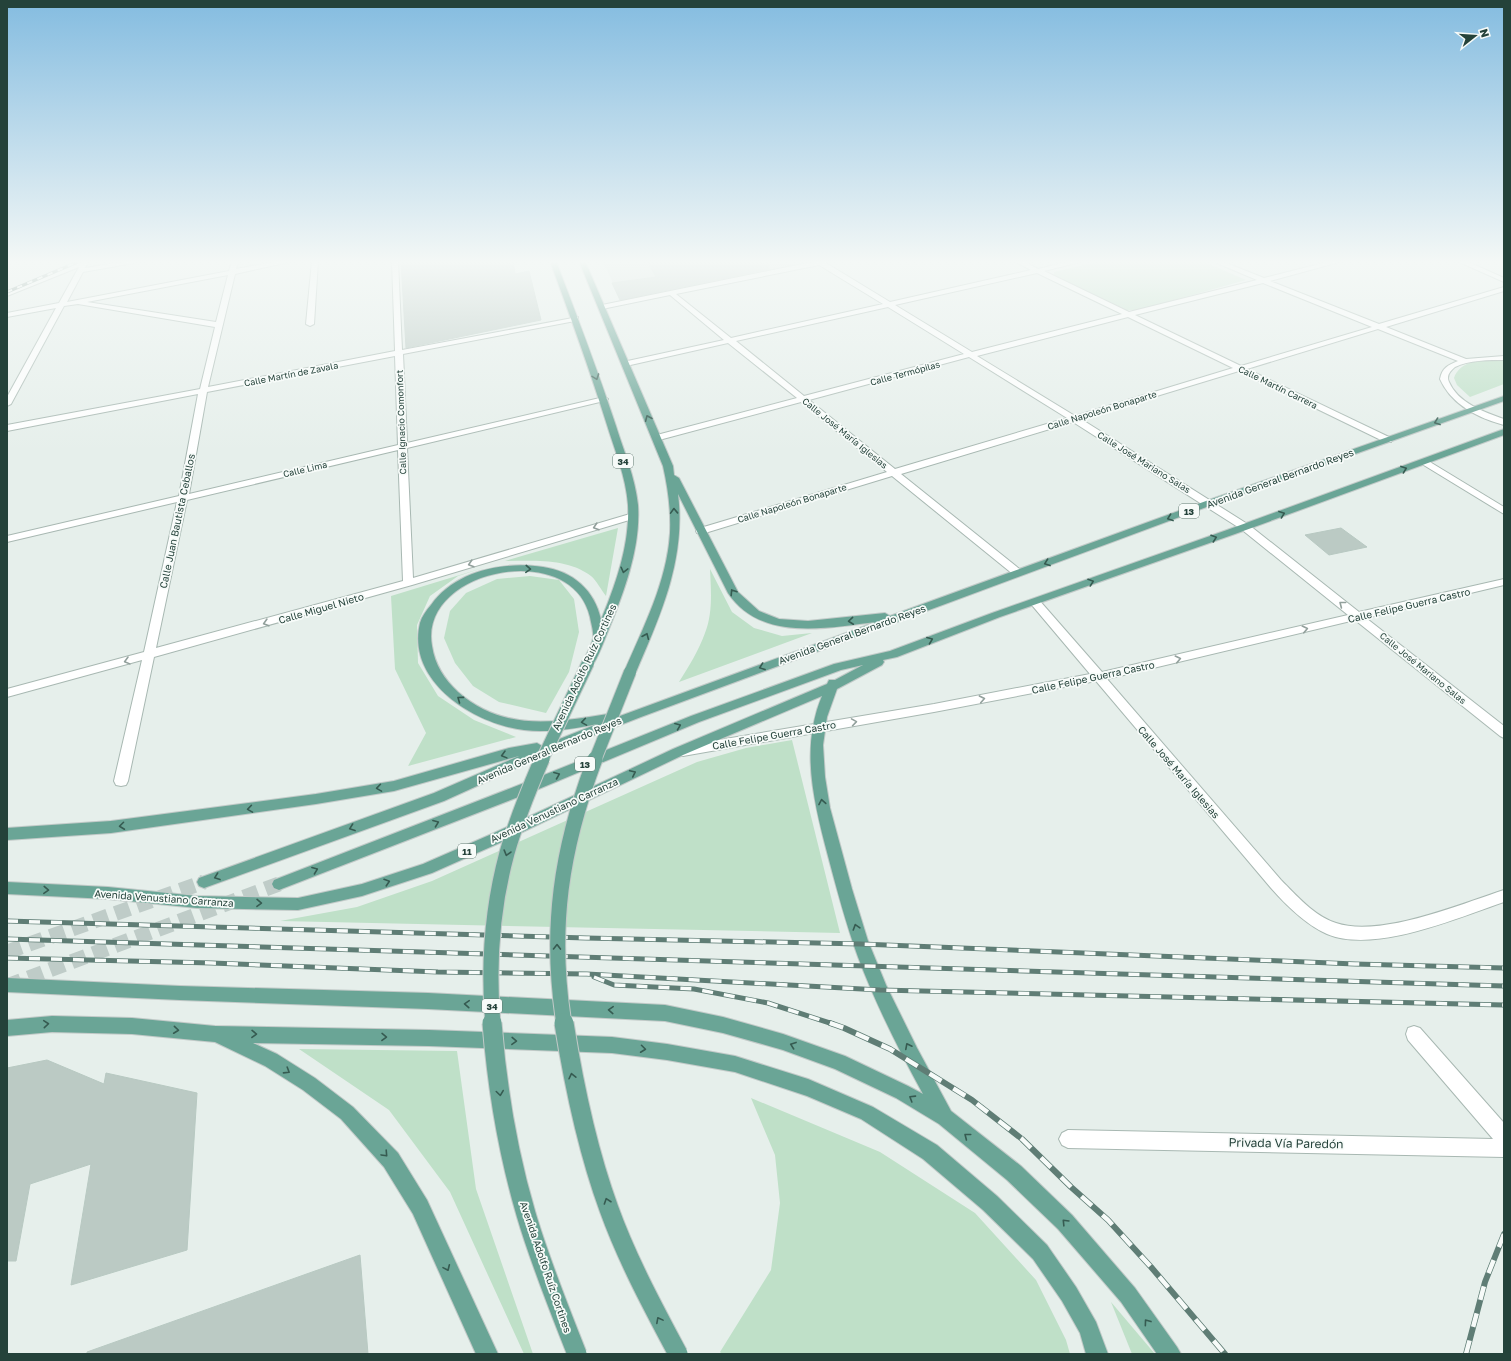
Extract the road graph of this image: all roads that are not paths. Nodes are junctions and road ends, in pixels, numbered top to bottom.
1 (52, 325) edge
2 (216, 325) edge
3 (219, 325) joint
4 (397, 325) edge
5 (546, 325) edge
6 (576, 325) edge
7 (609, 325) edge
8 (710, 325) edge
9 (803, 325) edge
10 (921, 325) edge
11 (1091, 325) edge
12 (1149, 325) edge
13 (1373, 325) edge
14 (1387, 325) edge
15 (1379, 327) junction
16 (731, 341) junction
17 (398, 354) junction
18 (970, 355) junction
19 (1504, 358) edge
20 (1464, 361) junction
21 (626, 364) junction
22 (1240, 369) junction
23 (203, 392) junction
24 (1504, 398) edge
25 (604, 399) junction
26 (804, 400) junction
27 (7, 404) edge
28 (1474, 409) junction
29 (1075, 419) junction
30 (1504, 422) edge
31 (7, 428) edge
32 (1504, 432) edge
33 (656, 438) junction
34 (1388, 440) junction
35 (402, 446) junction
36 (1425, 462) junction
37 (668, 466) junction
38 (893, 472) junction
39 (183, 498) junction
40 (1209, 503) junction
41 (1504, 510) edge
42 (633, 516) junction
43 (1245, 527) junction
44 (701, 531) junction
45 (7, 539) edge
46 (1018, 573) junction
47 (1504, 582) edge
48 (408, 584) junction
49 (1035, 602) junction
50 (904, 615) junction
51 (1359, 617) junction
52 (599, 638) junction
53 (893, 654) junction
54 (148, 656) junction
55 (838, 667) junction
56 (1098, 677) junction
57 (831, 687) junction
58 (7, 694) edge
59 (637, 714) junction
60 (818, 728) junction
61 (1504, 733) edge
62 (556, 745) junction
63 (678, 752) junction
64 (121, 780) dead end
65 (7, 834) edge
66 (204, 882) tunnel mouth
67 (279, 884) tunnel mouth
68 (7, 888) edge
69 (1504, 896) edge
70 (7, 985) edge
71 (7, 1028) edge
72 (215, 1034) junction
73 (1414, 1034) dead end
74 (945, 1118) junction
75 (1504, 1138) edge
76 (1068, 1139) dead end
77 (1504, 1148) edge
78 (487, 1354) edge
79 (577, 1354) edge
80 (678, 1354) edge
81 (1097, 1354) edge
82 (1170, 1354) edge

1 - 27 street
2 - 3 street
3 - 23 street, Calle Juan Bautista Ceballos
4 - 17 street, Calle Ignacio Comonfort
5 - 17 street, Calle Martín de Zavala
6 -> 25 main road, Avenida Adolfo Ruíz Cortines / 34
7 - 21 main road
8 - 16 street, Calle José María Iglesias
9 - 16 street
10 - 18 street, Calle José Mariano Salas
11 - 18 street, Calle Termópilas
12 - 22 street, Calle Martín Carrera
13 - 15 street
14 - 15 street, Calle Napoleón Bonaparte
15 - 20 street
15 - 22 street, Calle Napoleón Bonaparte
16 - 21 street
16 - 26 street, Calle José María Iglesias
17 - 23 street, Calle Martín de Zavala
17 - 35 street, Calle Ignacio Comonfort
18 - 26 street, Calle Termópilas
18 - 29 street, Calle José Mariano Salas
19 - 20 street
20 - 28 street
33 -> 21 main road
22 - 29 street, Calle Napoleón Bonaparte
22 - 34 street, Calle Martín Carrera
23 - 31 street, Calle Martín de Zavala
23 - 39 street, Calle Juan Bautista Ceballos
24 - 28 main road, Avenida General Bernardo Reyes / 13
25 - 35 street, Calle Lima
25 - 42 main road, Avenida Adolfo Ruíz Cortines / 34
26 - 33 street, Calle Termópilas
26 - 38 street, Calle José María Iglesias
28 - 30 street
28 -> 34 main road, Avenida General Bernardo Reyes / 13
29 - 38 street, Calle Napoleón Bonaparte
29 - 40 street, Calle José Mariano Salas
32 - 36 main road, 13
33 - 37 main road
34 - 40 main road, Avenida General Bernardo Reyes / 13
35 - 39 street, Calle Lima
35 - 48 street, Calle Ignacio Comonfort
36 - 41 street
43 -> 36 main road, 13
37 - 44 main road
80 -> 37 main road, bridge
38 - 44 street, Calle Napoleón Bonaparte
38 - 46 street, Calle José María Iglesias
39 - 45 street, Calle Lima
39 - 54 street, Calle Juan Bautista Ceballos
40 - 43 street, Calle José Mariano Salas
40 -> 46 main road, Avenida General Bernardo Reyes / 13
42 -> 48 street, Calle Miguel Nieto
42 -> 52 main road, Avenida Adolfo Ruíz Cortines / 34
49 -> 43 main road, 13
51 -> 43 street, Calle José Mariano Salas
50 -> 44 main road
46 - 50 main road, Avenida General Bernardo Reyes / 13
47 - 51 street, Calle Felipe Guerra Castro
48 -> 54 street, Calle Miguel Nieto
53 -> 49 main road, 13
49 - 56 street, Calle José María Iglesias
50 -> 59 main road, Avenida General Bernardo Reyes / 13
56 -> 51 street, Calle Felipe Guerra Castro
51 - 61 street, Calle José Mariano Salas
59 -> 52 main road
52 -> 79 main road, Avenida Adolfo Ruíz Cortines / 34, bridge
53 - 55 main road, 13
53 - 57 main road, Avenida Venustiano Carranza / 11
54 -> 58 street, Calle Miguel Nieto
54 - 64 street, Calle Juan Bautista Ceballos
55 - 57 main road
67 -> 55 main road, 13
60 -> 56 street, Calle Felipe Guerra Castro
56 - 69 street, Calle José María Iglesias
57 - 60 main road
57 - 63 main road, Avenida Venustiano Carranza / 11
59 - 62 main road, Avenida General Bernardo Reyes / 13
60 - 63 street, Calle Felipe Guerra Castro
74 -> 60 main road
62 -> 65 main road
62 -> 66 main road, Avenida General Bernardo Reyes / 13
68 -> 63 main road, Avenida Venustiano Carranza / 11
74 -> 70 main road
71 -> 72 main road
72 -> 78 main road
72 -> 81 main road
73 - 75 street
82 -> 74 main road
76 - 77 street, Privada Vía Paredón

